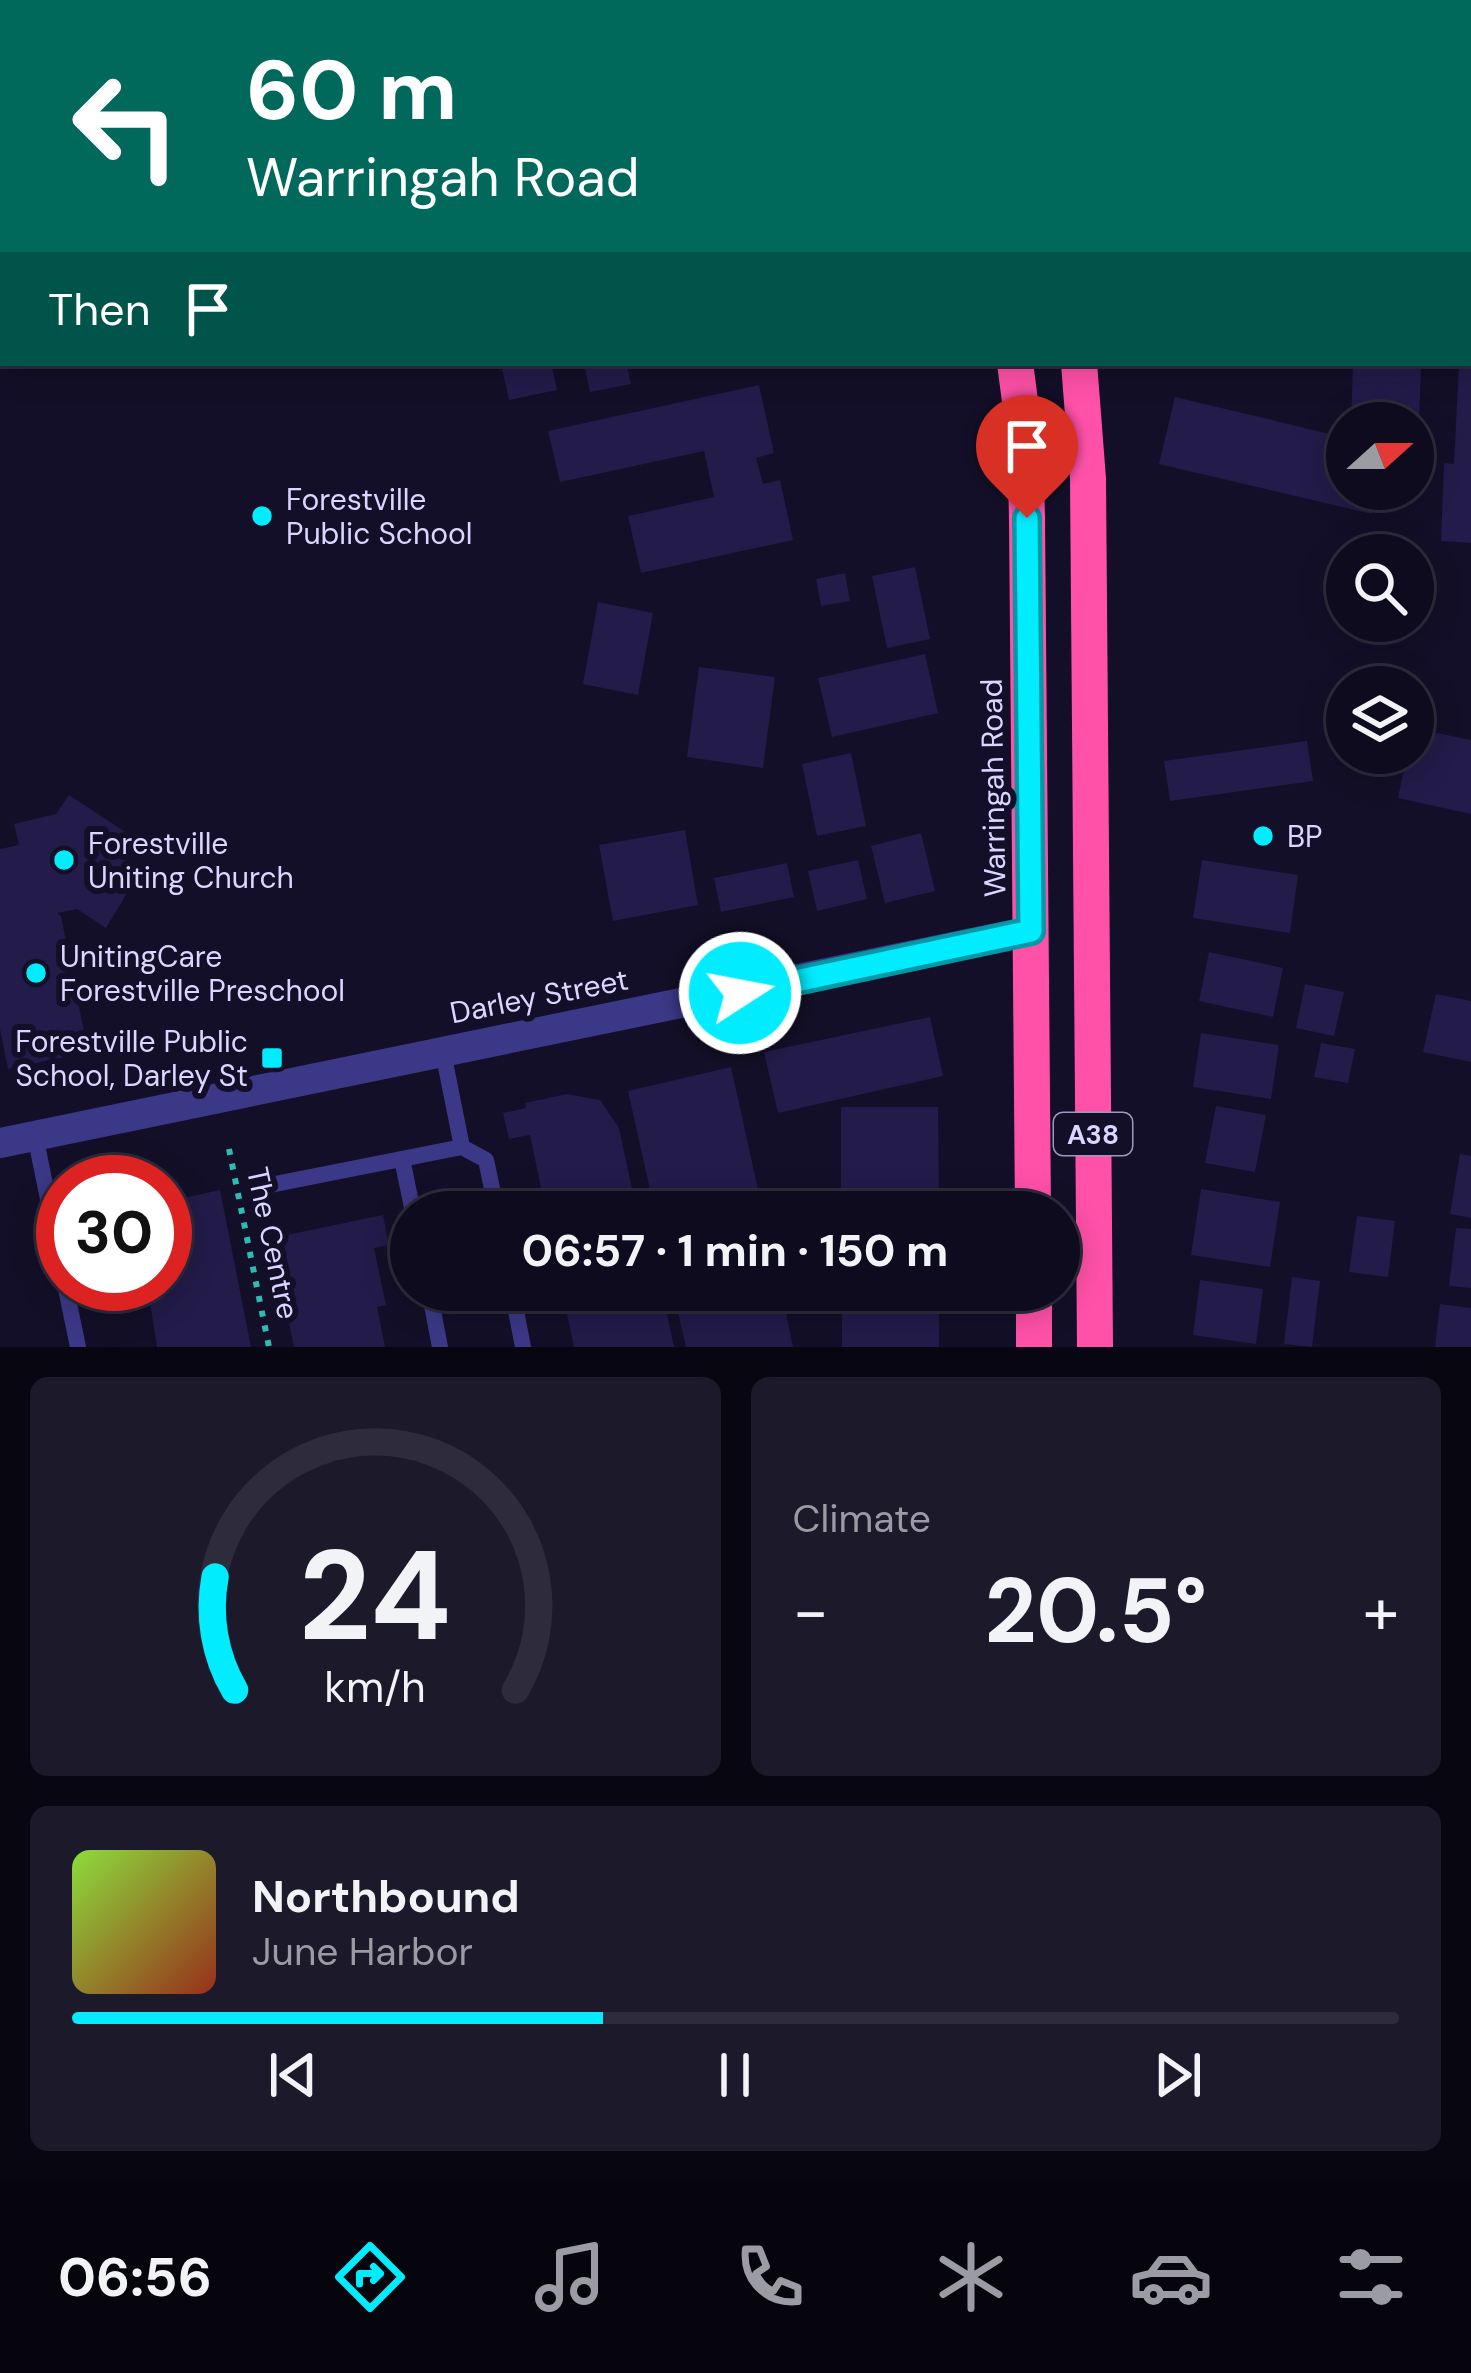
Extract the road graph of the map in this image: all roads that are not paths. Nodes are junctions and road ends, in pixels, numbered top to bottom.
1 (1015, 366) edge
2 (1079, 366) edge
3 (1091, 920) junction
4 (1031, 931) junction
5 (443, 1052) junction
6 (35, 1136) junction
7 (0, 1142) edge
8 (462, 1147) junction
9 (39, 1155) edge
10 (402, 1160) junction
11 (270, 1185) dead end
12 (409, 1191) edge
13 (493, 1191) edge
14 (1033, 1191) edge
15 (71, 1311) edge
16 (433, 1311) edge
17 (516, 1311) edge
18 (1034, 1311) edge
19 (78, 1347) edge
20 (440, 1347) edge
21 (523, 1347) edge
22 (1034, 1347) edge
23 (1095, 1347) edge

1 - 4 highway, Warringah Road / A38
2 - 3 highway, A38
3 - 4 highway, Darley Street
3 - 23 highway, A38
4 - 5 street, Darley Street
4 - 14 highway, Warringah Road / A38
5 - 6 street, Darley Street
5 - 8 lane
6 - 7 street, Darley Street
6 - 9 lane
8 - 10 lane
8 - 13 lane
10 - 11 lane
10 - 12 lane
15 - 19 lane
16 - 20 lane
17 - 21 lane
18 - 22 highway

